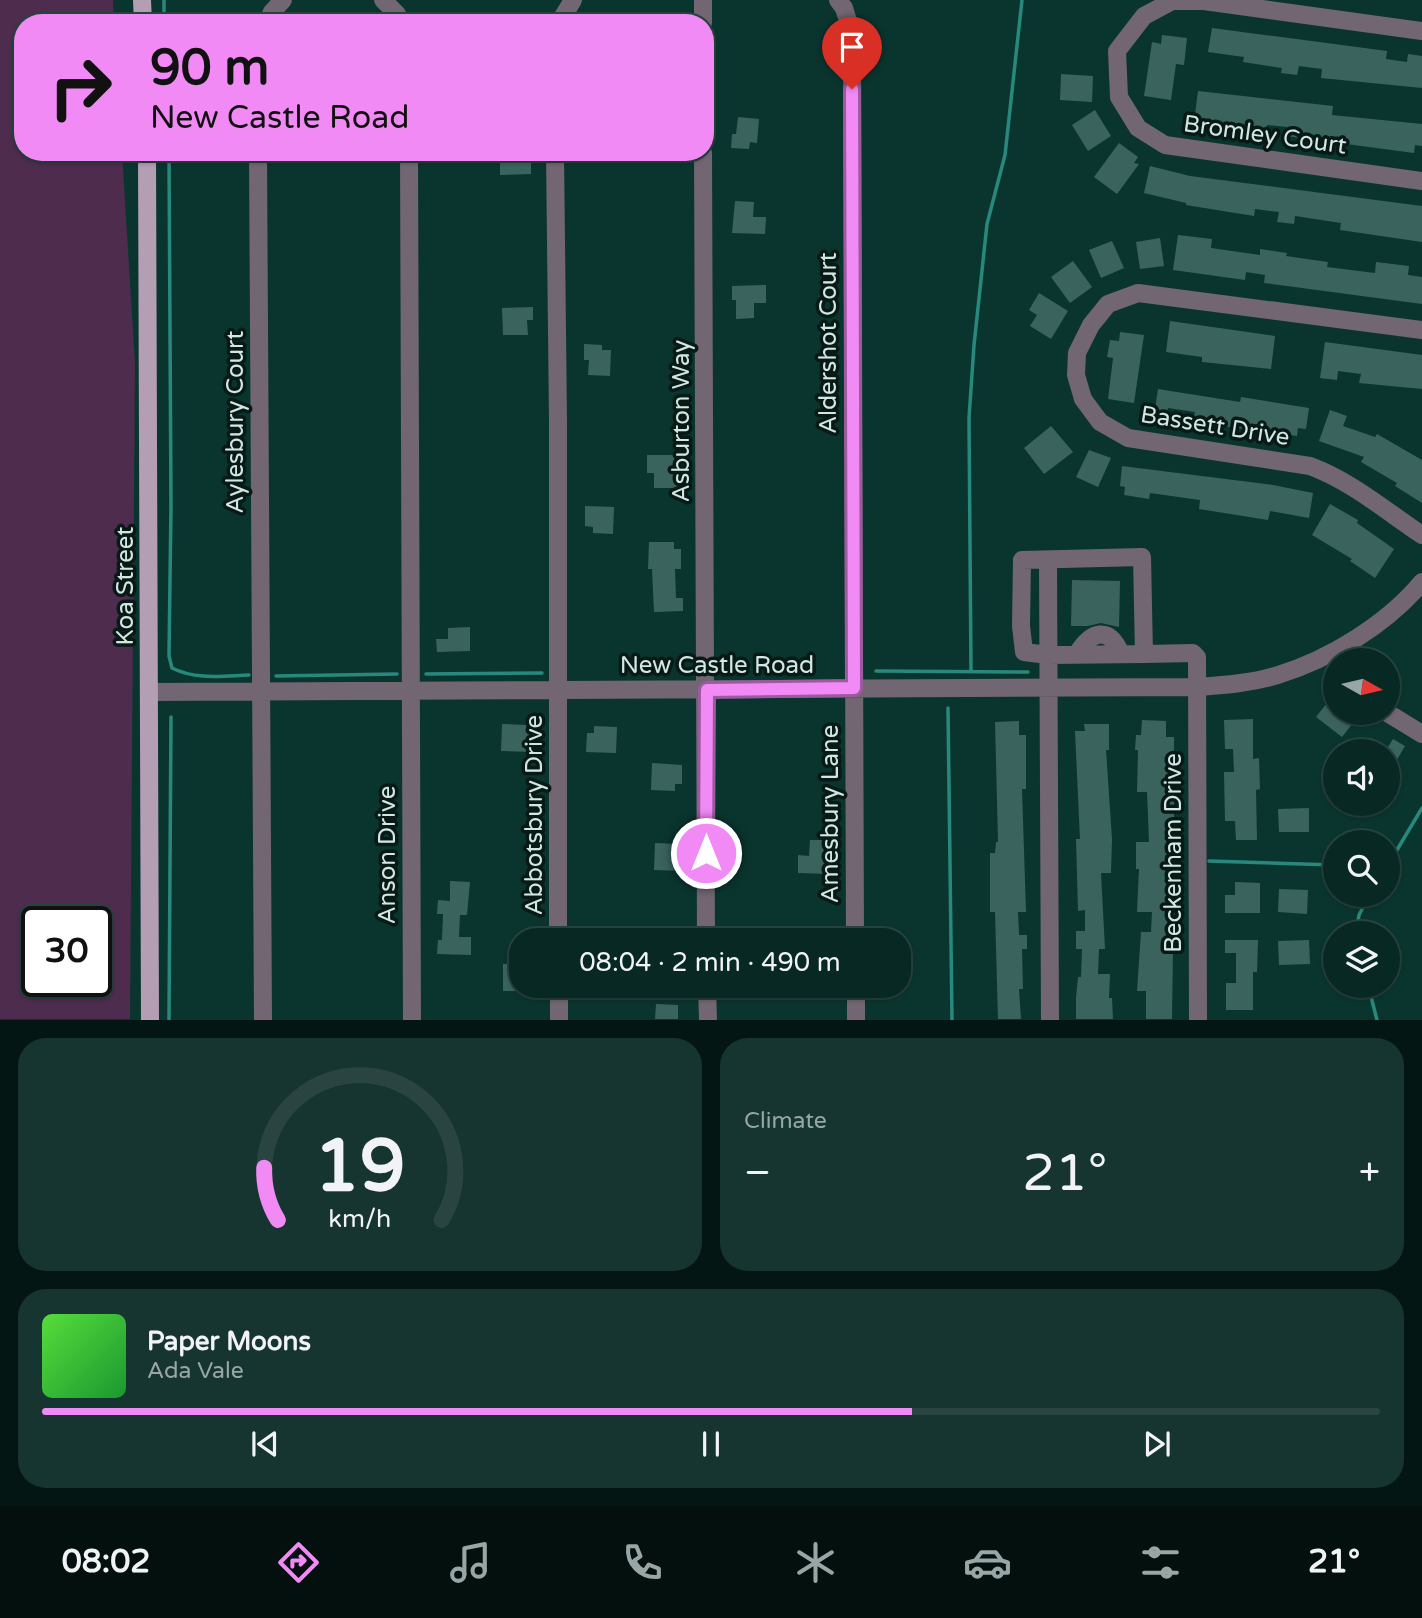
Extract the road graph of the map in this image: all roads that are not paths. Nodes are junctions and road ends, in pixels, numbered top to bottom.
1 (283, 0) edge
2 (383, 0) edge
3 (838, 0) edge
4 (271, 14) edge
5 (397, 14) edge
6 (1422, 31) edge
7 (147, 161) edge
8 (258, 161) edge
9 (409, 161) edge
10 (555, 161) edge
11 (704, 161) edge
12 (1422, 181) edge
13 (1422, 330) edge
14 (1422, 536) edge
15 (1048, 560) junction
16 (1422, 582) edge
17 (1347, 648) edge
18 (1144, 654) junction
19 (1048, 655) junction
20 (1323, 660) edge
21 (1198, 687) junction
22 (854, 688) junction
23 (1048, 688) junction
24 (411, 690) junction
25 (558, 690) junction
26 (707, 690) junction
27 (150, 692) junction
28 (262, 692) junction
29 (1400, 721) edge
30 (1422, 734) edge
31 (558, 928) edge
32 (706, 928) edge
33 (855, 928) edge
34 (559, 998) edge
35 (707, 998) edge
36 (856, 998) edge
37 (150, 1020) edge
38 (263, 1020) edge
39 (412, 1020) edge
40 (559, 1020) edge
41 (708, 1020) edge
42 (856, 1020) edge
43 (1050, 1020) edge
44 (1198, 1020) edge

1 - 4 street
2 - 5 street
3 - 22 street, Aldershot Court
6 - 12 street, Bromley Court
7 - 27 main road, Koa Street
8 - 28 street, Aylesbury Court
9 - 24 street
10 - 25 street
11 - 26 street, Asburton Way
13 - 14 street, Bassett Drive
15 - 18 street
15 - 19 street
15 - 19 street
16 - 17 street, New Castle Road
18 - 19 street
18 - 21 street, Beckenham Drive
19 - 23 street
20 - 21 street, New Castle Road
21 - 23 street, New Castle Road
21 - 44 street, Beckenham Drive
22 - 23 street, New Castle Road
22 - 26 street, New Castle Road
22 - 33 street, Amesbury Lane
23 - 43 street
24 - 25 street, New Castle Road
24 - 28 street, New Castle Road
24 - 39 street, Anson Drive
25 - 26 street, New Castle Road
25 - 31 street, Abbotsbury Drive
26 - 32 street
27 - 28 street, New Castle Road
27 - 37 main road, Koa Street
28 - 38 street
29 - 30 street
34 - 40 street
35 - 41 street
36 - 42 street

